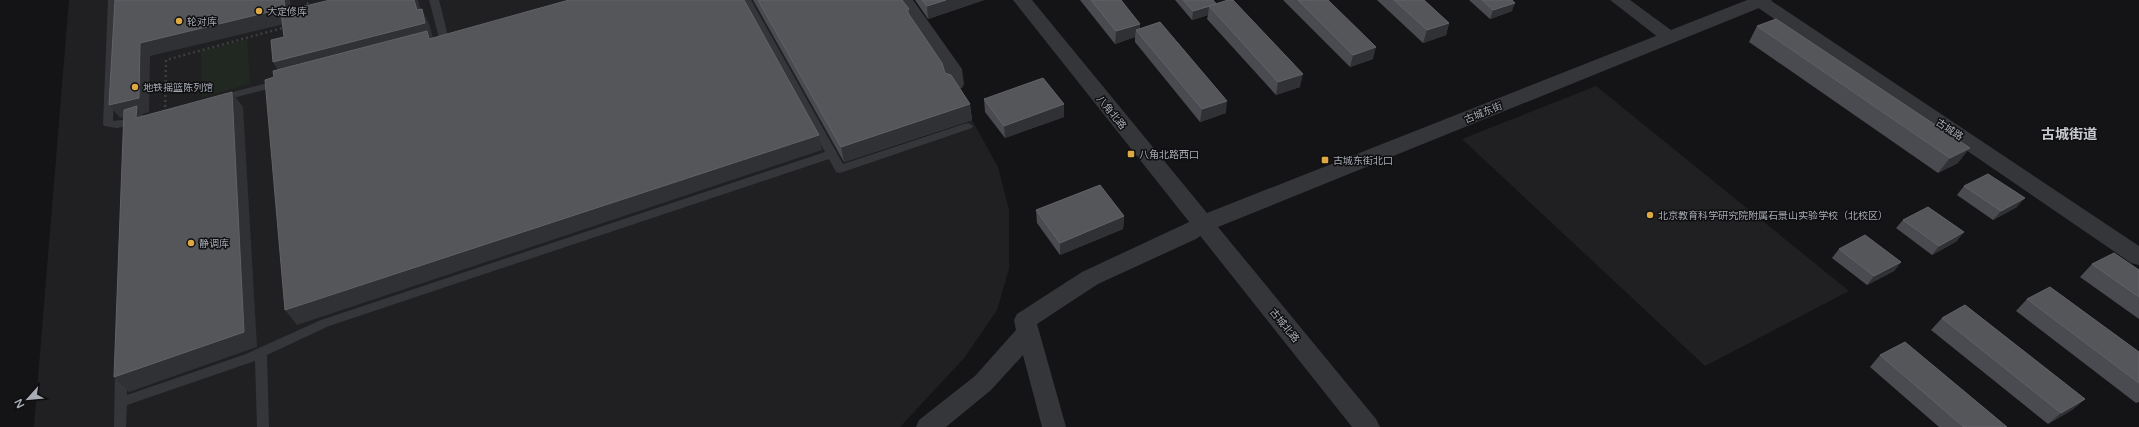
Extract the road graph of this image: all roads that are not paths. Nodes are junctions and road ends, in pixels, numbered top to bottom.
1 (113, 0) edge
2 (434, 0) edge
3 (746, 0) edge
4 (904, 0) edge
5 (1022, 0) edge
6 (1620, 0) edge
7 (1762, 1) edge
8 (1670, 37) junction
9 (429, 44) edge
10 (294, 80) edge
11 (955, 84) edge
12 (208, 101) edge
13 (165, 113) edge
14 (968, 126) dead end
15 (832, 154) junction
16 (1202, 224) junction
17 (2139, 257) edge
18 (1029, 332) junction
19 (261, 353) junction
20 (121, 358) edge
21 (121, 402) junction
22 (120, 427) edge
23 (263, 427) edge
24 (928, 427) edge
25 (1054, 427) edge
26 (1367, 427) edge

1 - 13 lane
2 - 9 lane
3 - 15 lane
4 - 11 street
5 - 16 street, 八角北路
6 - 8 street
7 - 8 street, 古城东街
7 - 17 street, 古城路
8 - 16 street, 古城东街
10 - 12 lane
14 - 15 lane
15 - 19 lane
16 - 18 street
16 - 26 street, 古城北路
18 - 24 street
18 - 25 street
19 - 21 lane
19 - 23 lane
20 - 21 lane
21 - 22 lane

